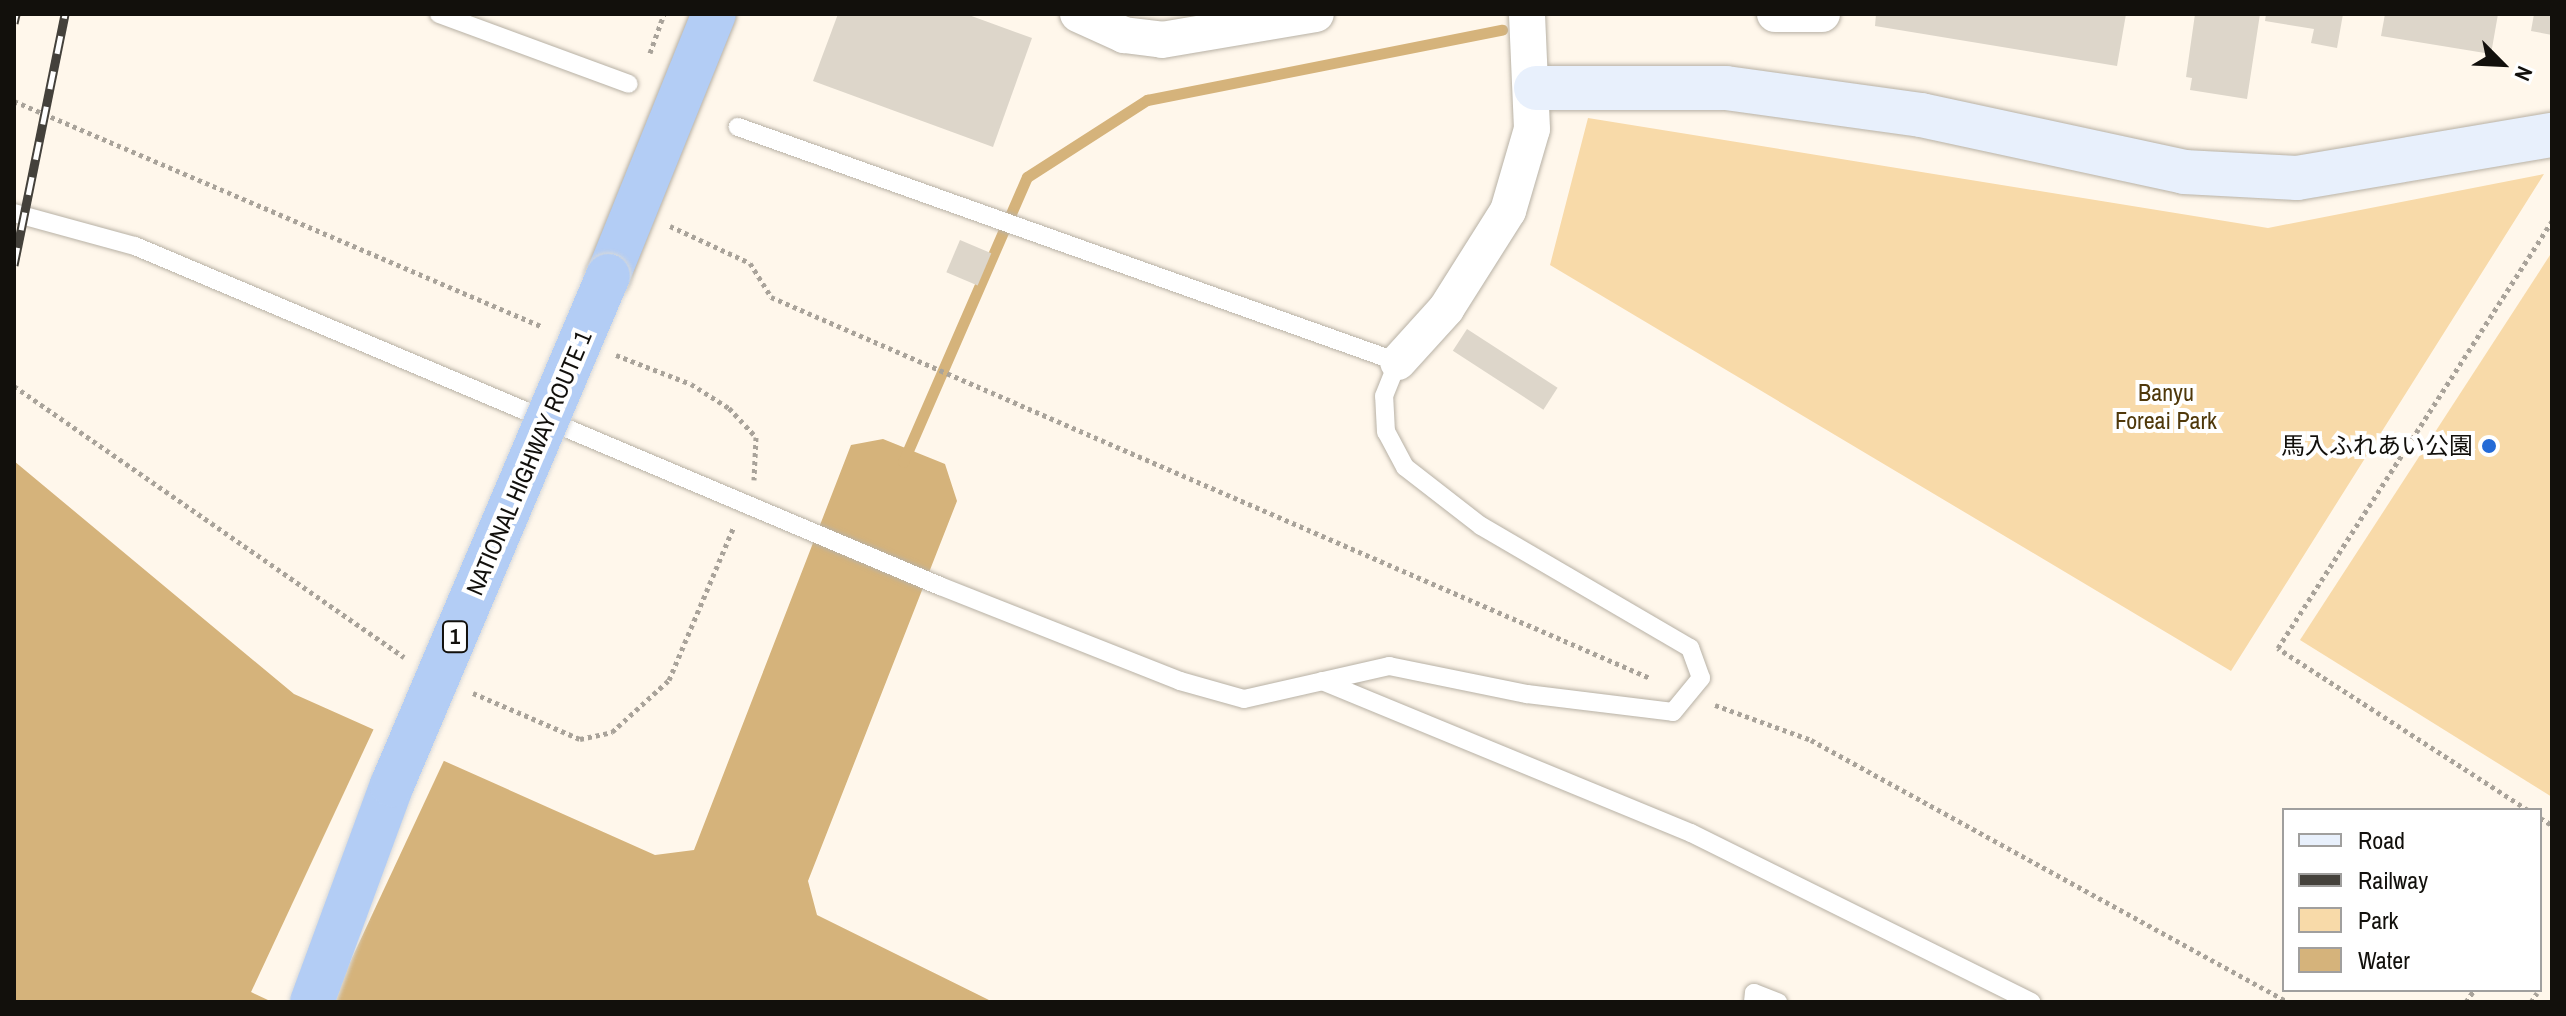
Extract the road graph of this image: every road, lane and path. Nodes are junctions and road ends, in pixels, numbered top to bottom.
1 (439, 14) edge
2 (714, 14) edge
3 (1078, 14) edge
4 (1316, 14) edge
5 (1527, 14) edge
6 (1775, 14) edge
7 (1822, 14) edge
8 (629, 84) dead end
9 (1536, 88) junction
10 (14, 101) edge
11 (738, 127) dead end
12 (2552, 135) edge
13 (14, 213) edge
14 (656, 220) dead end
15 (2552, 221) edge
16 (547, 328) dead end
17 (605, 351) dead end
18 (1398, 362) junction
19 (968, 383) dead end
20 (14, 386) edge
21 (744, 502) junction
22 (412, 661) dead end
23 (1322, 681) junction
24 (467, 690) dead end
25 (2525, 808) edge
26 (2537, 993) dead end
27 (2003, 996) edge
28 (312, 1002) edge
29 (1753, 1002) edge
30 (1778, 1002) edge
31 (2031, 1002) edge
32 (2531, 1002) edge

1 - 8 lane
2 - 28 highway, NATIONAL HIGHWAY ROUTE 1 / 1, bridge
3 - 4 street
5 - 9 street
6 - 7 street
9 - 12 street
9 - 18 street
10 - 16 path
11 - 18 lane
13 - 21 lane
14 - 19 path
15 - 25 path
17 - 21 path
18 - 23 lane
20 - 22 path
21 - 23 lane
21 - 24 path
23 - 27 lane
26 - 32 path
27 - 31 lane
29 - 30 lane

